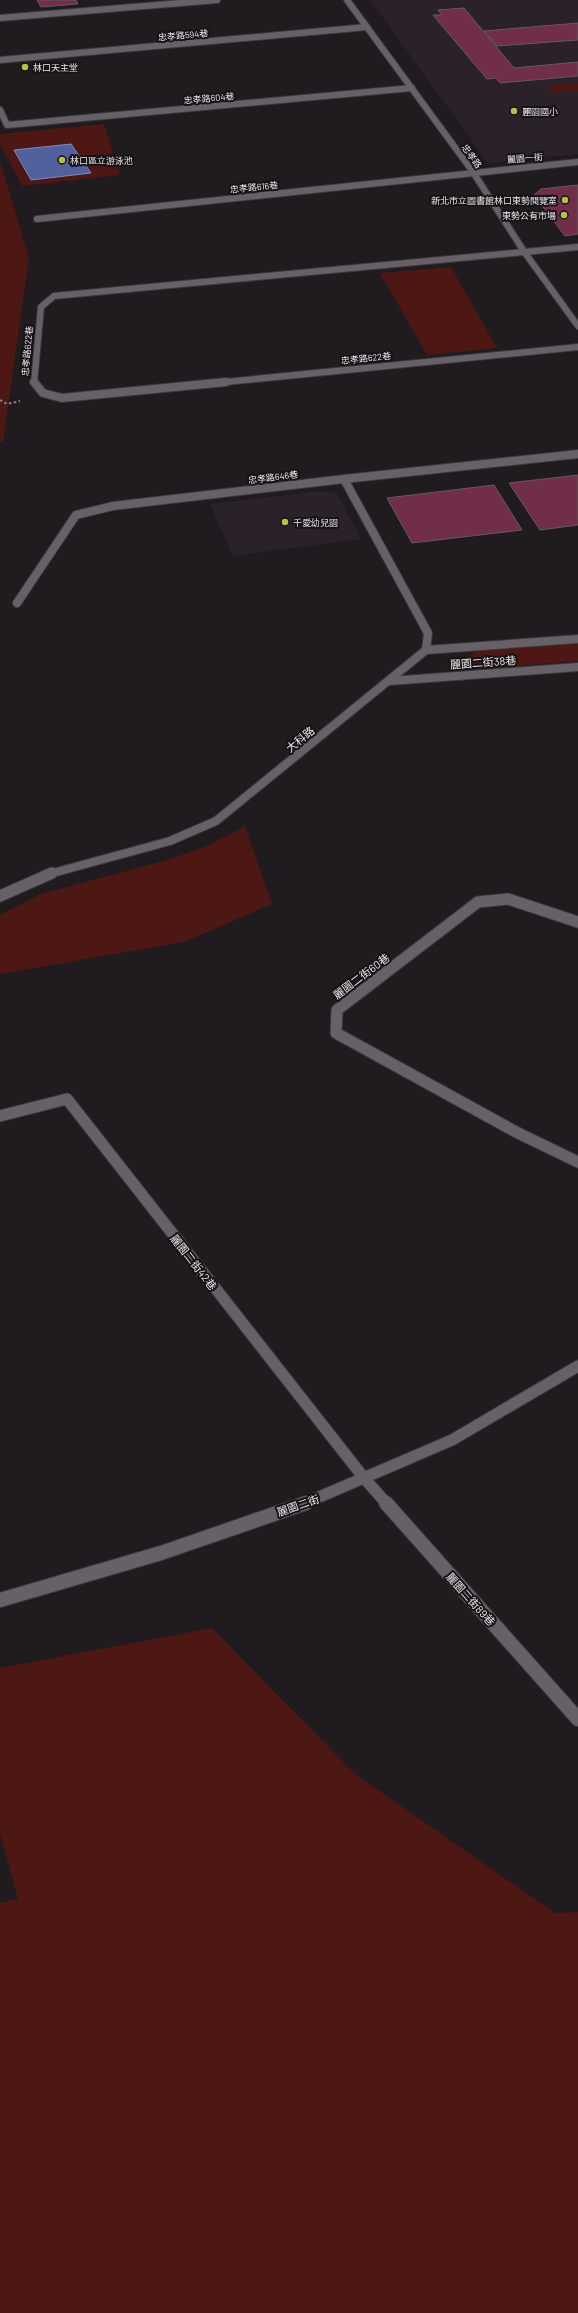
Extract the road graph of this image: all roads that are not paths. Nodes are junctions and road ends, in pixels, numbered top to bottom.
1 (217, 0) edge
2 (347, 0) edge
3 (0, 18) edge
4 (367, 28) junction
5 (0, 60) edge
6 (412, 88) junction
7 (0, 110) edge
8 (578, 162) edge
9 (473, 172) junction
10 (37, 220) dead end
11 (578, 247) edge
12 (525, 253) junction
13 (578, 326) edge
14 (578, 347) edge
15 (578, 454) edge
16 (344, 479) junction
17 (17, 603) dead end
18 (578, 638) edge
19 (426, 650) junction
20 (578, 667) edge
21 (390, 681) junction
22 (0, 896) edge
23 (578, 922) edge
24 (0, 1116) edge
25 (578, 1162) edge
26 (578, 1366) edge
27 (364, 1478) junction
28 (0, 1600) edge
29 (578, 1719) edge

1 - 3 street
2 - 4 street, 忠孝路
4 - 5 street, 忠孝路594巷
4 - 6 street, 忠孝路
6 - 7 street, 忠孝路604巷
6 - 9 street, 忠孝路
8 - 9 street, 麗園一街
9 - 10 street, 忠孝路616巷
9 - 12 street, 忠孝路
11 - 12 street
12 - 13 street, 忠孝路
12 - 14 street, 忠孝路622巷
15 - 16 street, 忠孝路646巷
16 - 17 street, 忠孝路646巷
16 - 19 street
18 - 19 street, 麗園二街38巷
19 - 21 street, 大科路
20 - 21 street, 麗園二街38巷
21 - 22 street, 大科路
23 - 25 street, 麗園二街60巷
24 - 27 street, 麗園二街42巷
26 - 27 street, 麗園二街
27 - 28 street, 麗園二街
27 - 29 street, 麗園二街89巷

